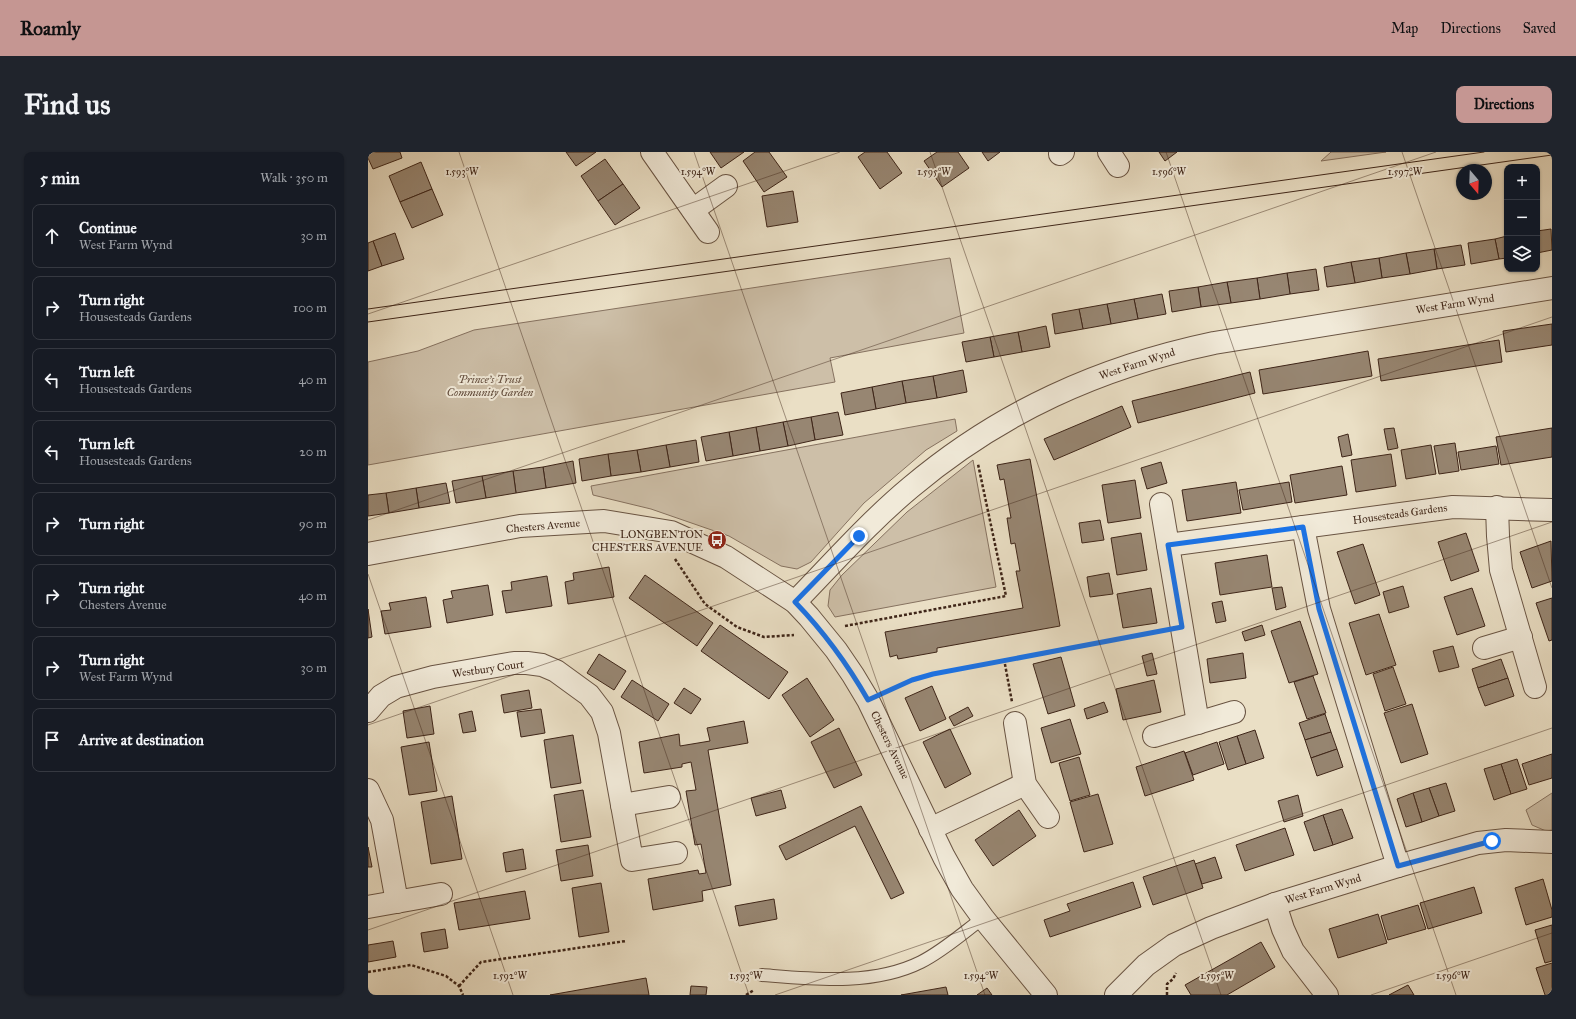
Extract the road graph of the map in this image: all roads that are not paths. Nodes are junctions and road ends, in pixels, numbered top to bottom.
1 (652, 152) edge
2 (726, 186) dead end
3 (693, 210) junction
4 (708, 232) dead end
5 (1552, 288) edge
6 (1161, 504) dead end
7 (1498, 508) junction
8 (1552, 510) edge
9 (1303, 527) junction
10 (1168, 545) junction
11 (368, 554) edge
12 (795, 602) junction
13 (1521, 637) junction
14 (1484, 648) dead end
15 (1535, 687) dead end
16 (368, 711) edge
17 (1234, 712) dead end
18 (1016, 723) road end
19 (1198, 723) junction
20 (1154, 736) dead end
21 (1025, 784) junction
22 (368, 790) edge
23 (668, 797) dead end
24 (622, 805) junction
25 (1048, 816) dead end
26 (930, 829) junction
27 (1552, 842) edge
28 (676, 853) dead end
29 (1398, 866) junction
30 (441, 894) dead end
31 (396, 902) junction
32 (1275, 904) junction
33 (368, 907) edge
34 (983, 918) junction
35 (762, 975) dead end
36 (1046, 995) edge
37 (1116, 995) edge
38 (1327, 995) edge

1 - 3 street
2 - 3 street
3 - 4 street
5 - 12 street, West Farm Wynd
6 - 10 street
7 - 8 street, Housesteads Gardens
7 - 9 street, Housesteads Gardens
7 - 13 street
9 - 10 street, Housesteads Gardens
9 - 29 street
10 - 19 street
11 - 12 street, Chesters Avenue
12 - 26 street, Chesters Avenue
13 - 14 street
13 - 15 street
16 - 24 street, Westbury Court
17 - 19 street
18 - 21 street
19 - 20 street
21 - 25 street
21 - 26 street
22 - 31 street
23 - 24 street
24 - 28 street, Westbury Court
26 - 34 street, Chesters Avenue
27 - 29 street, West Farm Wynd
29 - 32 street, West Farm Wynd
30 - 31 street
31 - 33 street
32 - 37 street, West Farm Wynd
32 - 38 street
34 - 35 lane
34 - 36 street, Chesters Avenue

